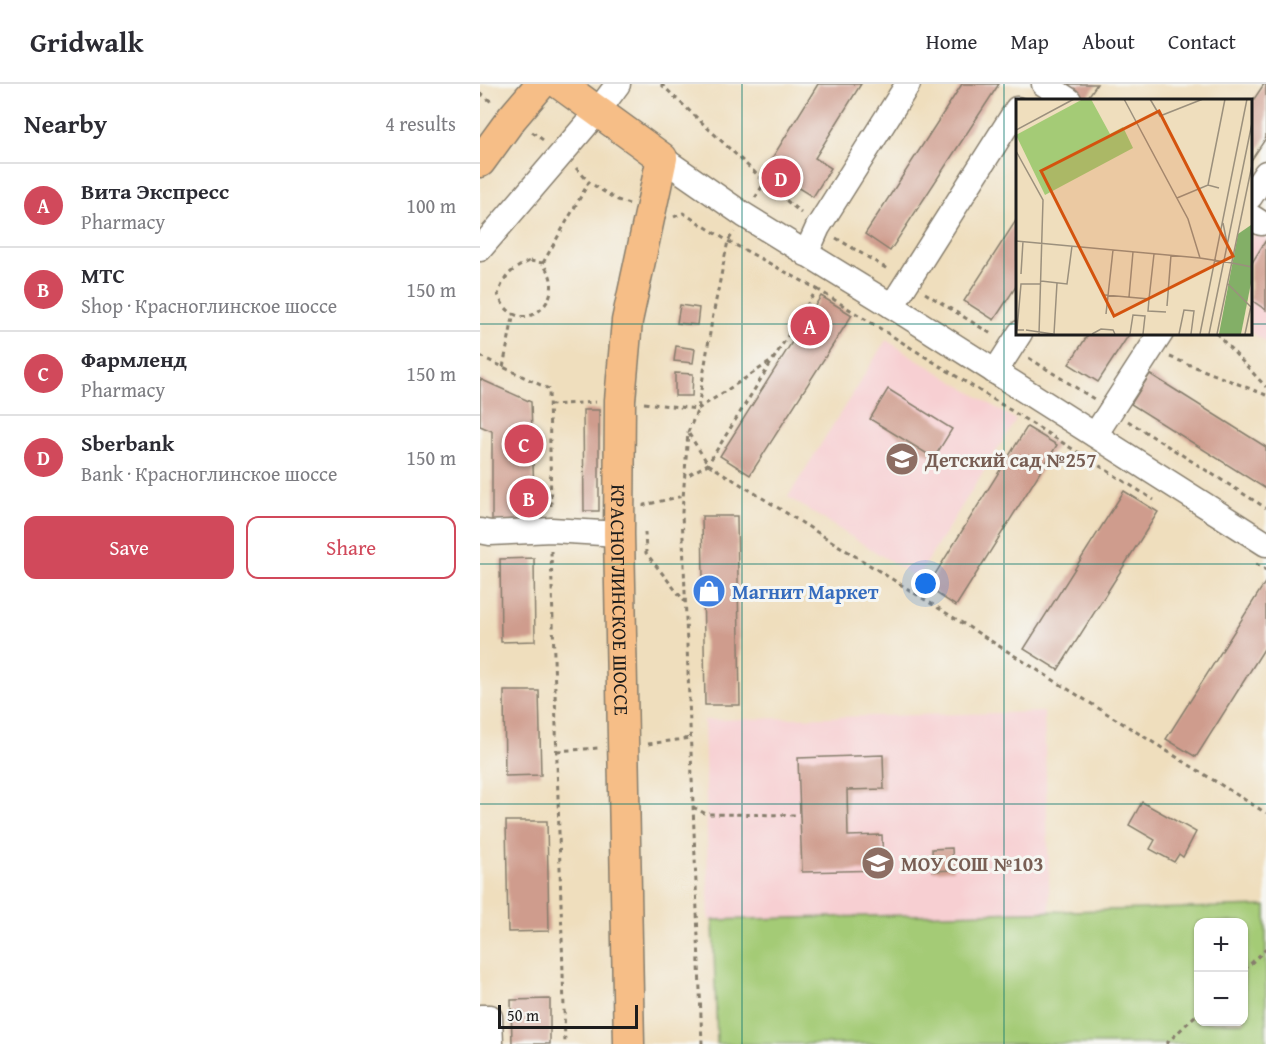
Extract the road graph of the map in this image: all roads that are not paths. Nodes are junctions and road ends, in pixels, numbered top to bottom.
1 (541, 84) edge
2 (560, 84) edge
3 (618, 84) edge
4 (908, 84) edge
5 (1033, 84) edge
6 (1044, 84) edge
7 (1024, 99) edge
8 (1067, 99) edge
9 (598, 111) junction
10 (1016, 111) edge
11 (662, 158) junction
12 (480, 162) edge
13 (1266, 173) edge
14 (1251, 196) edge
15 (480, 249) edge
16 (806, 254) junction
17 (892, 306) junction
18 (1016, 340) edge
19 (1156, 341) edge
20 (995, 372) junction
21 (1095, 435) junction
22 (635, 527) junction
23 (480, 531) edge
24 (1261, 554) edge
25 (480, 1017) edge
26 (491, 1044) edge
27 (629, 1044) edge

1 - 12 main road
2 - 9 main road
3 - 9 street
4 - 16 street
5 - 7 street
6 - 8 street
9 - 11 main road
9 - 15 street
10 - 17 street
11 - 16 street
11 - 22 main road, КРАСНОГЛИНСКОЕ ШОССЕ
13 - 14 street
16 - 17 street
17 - 20 street
18 - 20 street
19 - 21 street
20 - 21 street
21 - 24 street
22 - 23 street
22 - 27 main road, КРАСНОГЛИНСКОЕ ШОССЕ
25 - 26 street

